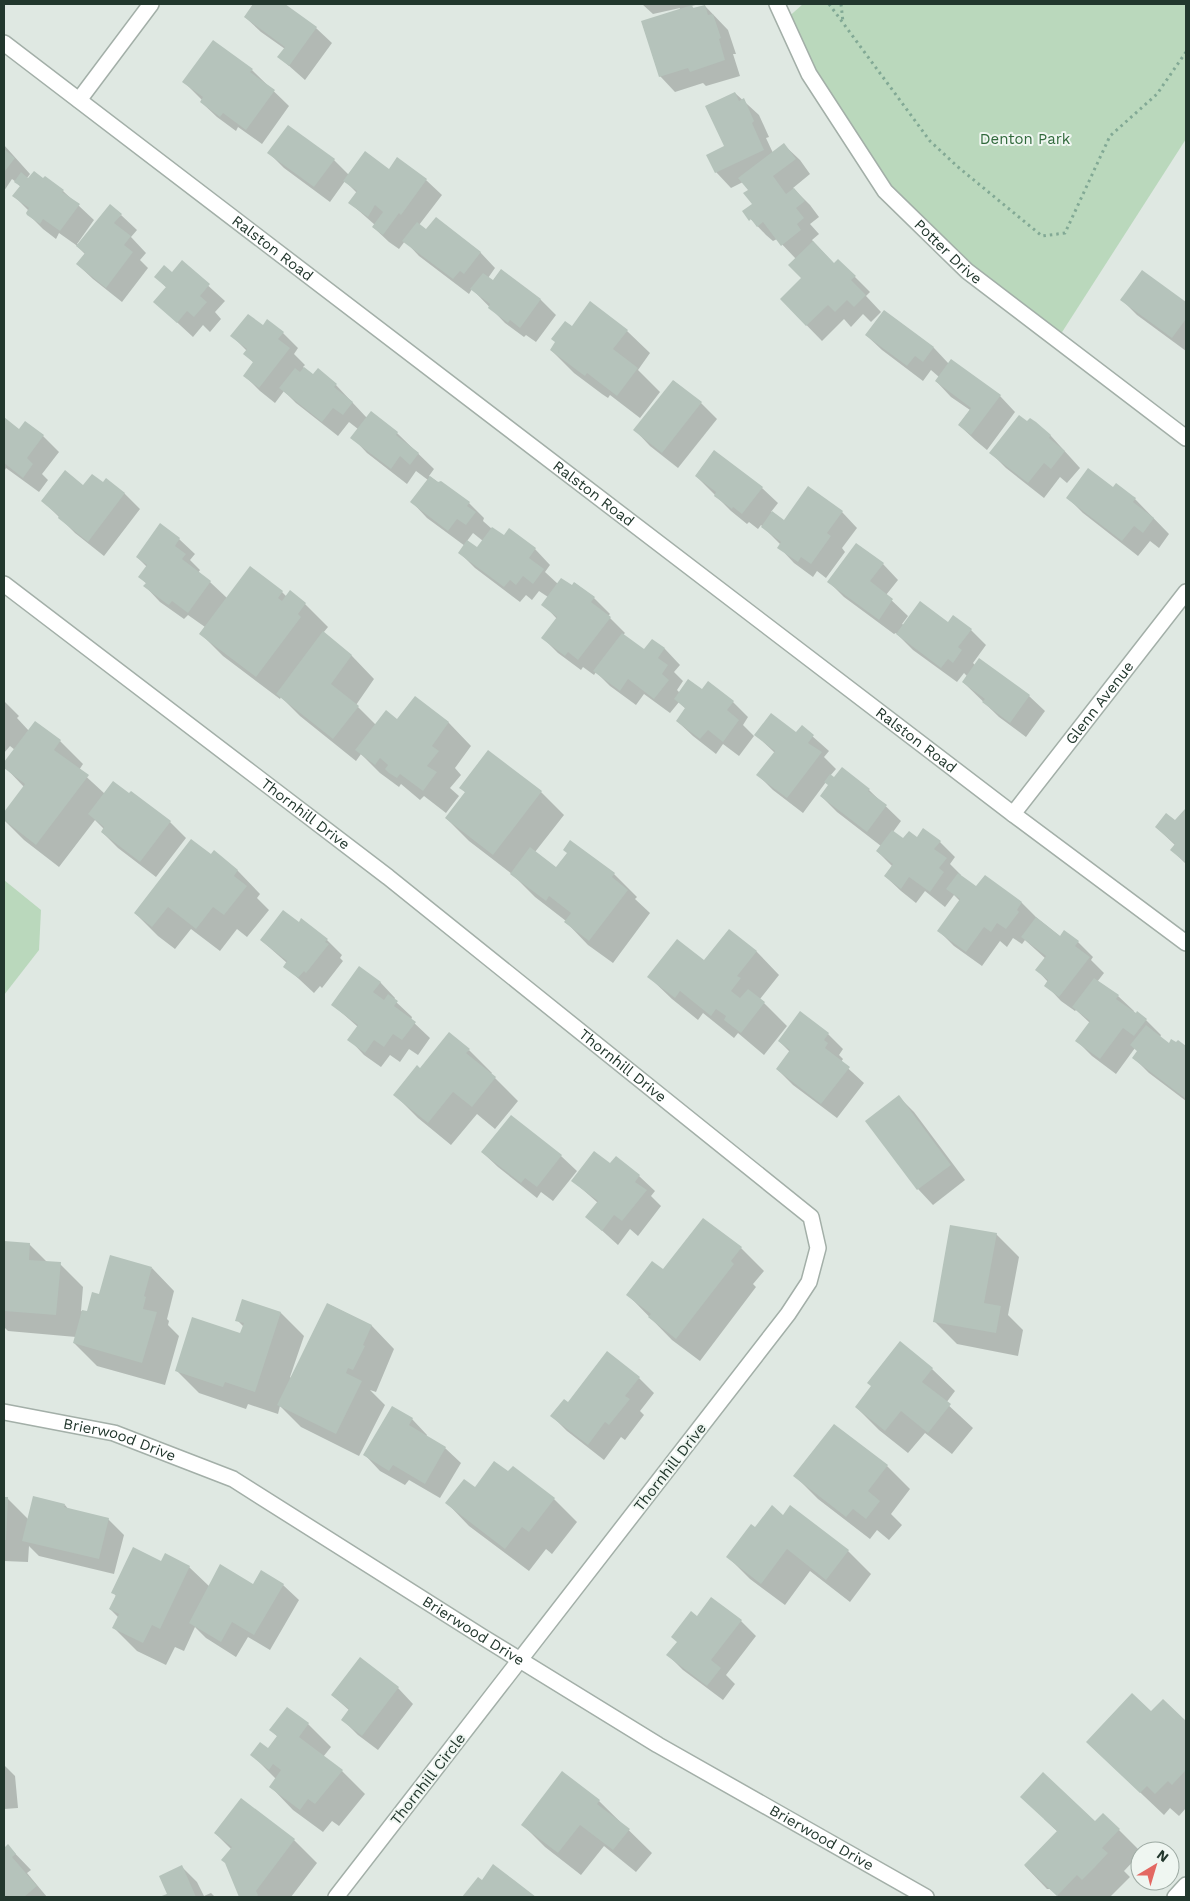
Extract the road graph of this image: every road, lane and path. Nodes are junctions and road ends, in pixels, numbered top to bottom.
1 (151, 4) edge
2 (777, 4) edge
3 (829, 4) edge
4 (841, 4) edge
5 (843, 22) junction
6 (4, 43) edge
7 (1186, 52) edge
8 (79, 100) junction
9 (1186, 438) edge
10 (4, 584) edge
11 (1186, 592) edge
12 (1013, 814) junction
13 (1186, 943) edge
14 (4, 1412) edge
15 (520, 1660) junction
16 (1186, 1885) edge
17 (336, 1897) edge
18 (926, 1897) edge
19 (1175, 1897) edge

1 - 8 street
2 - 9 street, Potter Drive
3 - 5 path
4 - 5 path
5 - 7 path
6 - 8 street, Ralston Road
8 - 12 street, Ralston Road
10 - 15 street, Thornhill Drive
11 - 12 street, Glenn Avenue
12 - 13 street, Ralston Road
14 - 15 street, Brierwood Drive
15 - 17 street, Thornhill Circle
15 - 18 street, Brierwood Drive
16 - 19 street

